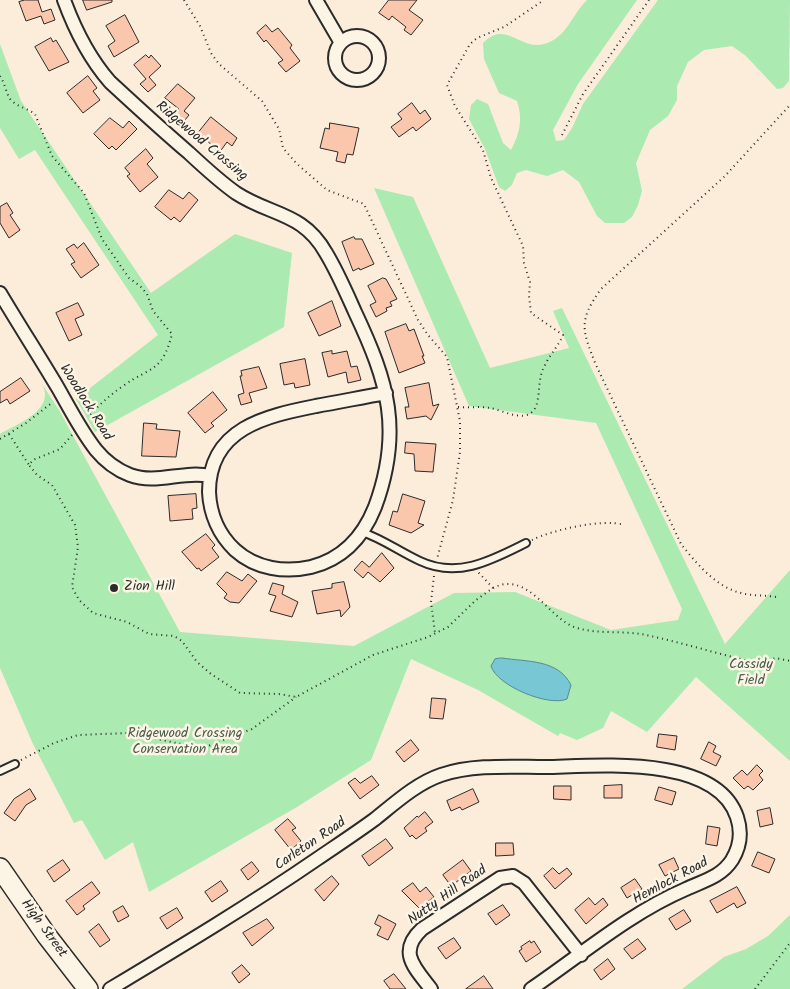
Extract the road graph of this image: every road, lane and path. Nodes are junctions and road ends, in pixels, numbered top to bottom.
1 (64, 0) edge
2 (184, 0) edge
3 (316, 0) edge
4 (544, 0) edge
5 (649, 0) edge
6 (341, 42) dead end
7 (0, 76) edge
8 (790, 105) edge
9 (562, 135) dead end
10 (0, 293) edge
11 (386, 393) junction
12 (62, 395) junction
13 (458, 407) junction
14 (79, 425) junction
15 (9, 434) junction
16 (0, 439) edge
17 (29, 465) junction
18 (210, 476) junction
19 (624, 525) dead end
20 (362, 532) junction
21 (526, 543) joint
22 (474, 566) junction
23 (435, 567) junction
24 (493, 588) junction
25 (776, 597) dead end
26 (435, 634) junction
27 (790, 661) edge
28 (296, 698) junction
29 (14, 764) joint
30 (542, 767) joint
31 (0, 772) edge
32 (0, 868) edge
33 (790, 943) edge
34 (581, 955) junction
35 (88, 989) edge
36 (110, 989) edge
37 (431, 989) edge
38 (531, 989) edge
39 (755, 989) edge

1 - 11 street, Ridgewood Crossing
2 - 13 path
3 - 6 street
4 - 13 path
5 - 9 path
7 - 14 path
8 - 25 path
10 - 12 street, Woodlock Road
11 - 18 street, Ridgewood Crossing
11 - 20 street, Ridgewood Crossing
12 - 14 street, Woodlock Road
12 - 15 path
13 - 23 path
14 - 17 path
14 - 18 street, Woodlock Road
15 - 16 path
15 - 17 path
17 - 28 path
18 - 20 street, Ridgewood Crossing
19 - 21 path
20 - 23 lane
21 - 22 lane
22 - 23 lane
22 - 24 path
23 - 26 path
24 - 26 path
24 - 27 path
26 - 28 path
28 - 29 path
29 - 31 lane
30 - 34 street, Hemlock Road
30 - 36 street, Carleton Road
32 - 35 main road, High Street
33 - 39 path
34 - 37 street, Nutty Hill Road
34 - 38 street, Hemlock Road

